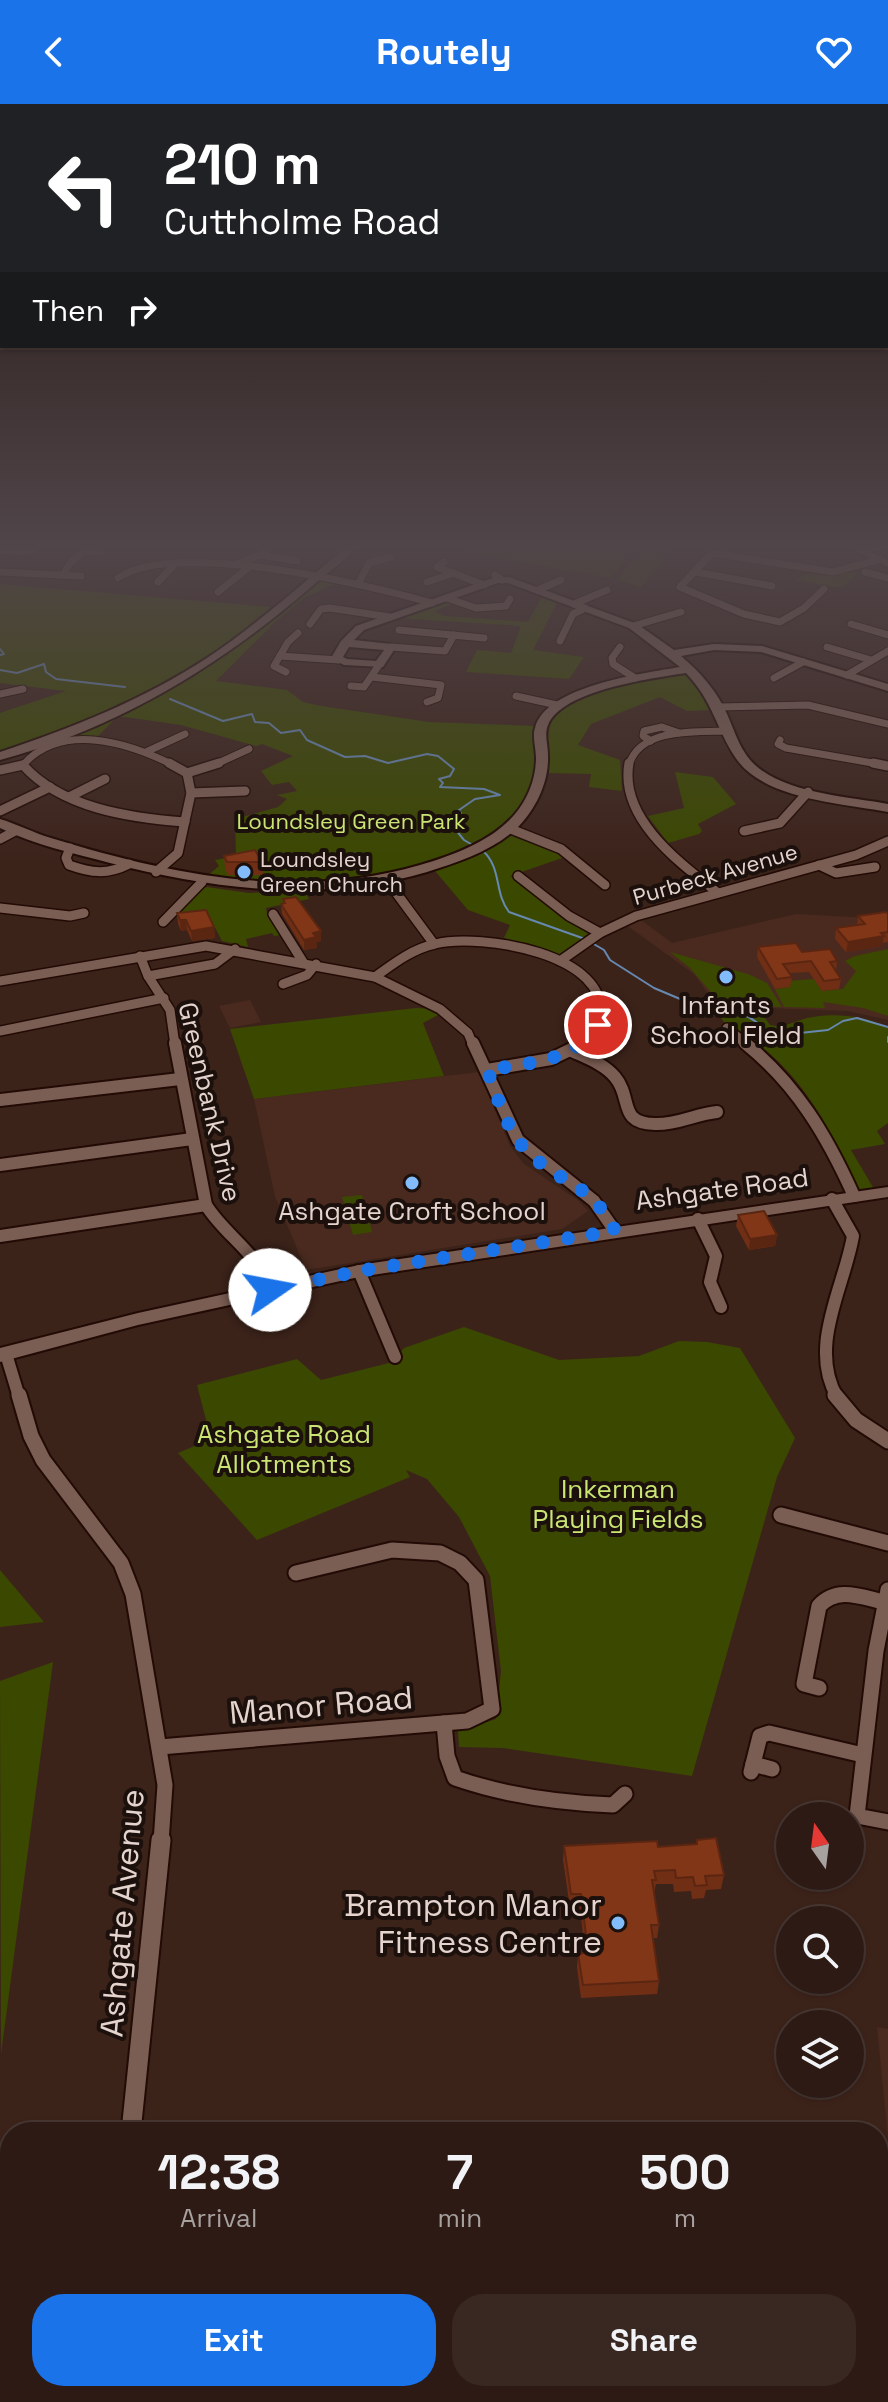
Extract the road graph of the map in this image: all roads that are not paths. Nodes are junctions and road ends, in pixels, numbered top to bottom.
1 (224, 650) edge
2 (285, 650) edge
3 (341, 650) edge
4 (389, 650) edge
5 (618, 650) edge
6 (666, 650) edge
7 (694, 650) edge
8 (765, 650) edge
9 (838, 650) edge
10 (888, 651) edge
11 (671, 654) junction
12 (280, 656) junction
13 (339, 660) junction
14 (871, 660) junction
15 (803, 662) junction
16 (379, 665) junction
17 (688, 669) junction
18 (286, 672) dead end
19 (847, 675) junction
20 (372, 677) junction
21 (635, 678) junction
22 (774, 678) dead end
23 (351, 686) dead end
24 (888, 688) edge
25 (23, 689) dead end
26 (0, 694) edge
27 (514, 696) dead end
28 (427, 702) dead end
29 (557, 705) junction
30 (719, 707) junction
31 (888, 724) edge
32 (110, 728) dead end
33 (730, 731) junction
34 (185, 734) dead end
35 (101, 740) junction
36 (780, 740) dead end
37 (249, 749) dead end
38 (148, 751) junction
39 (0, 756) edge
40 (23, 765) junction
41 (888, 766) edge
42 (0, 770) edge
43 (187, 773) junction
44 (105, 779) dead end
45 (50, 787) junction
46 (245, 791) dead end
47 (808, 792) junction
48 (191, 793) junction
49 (71, 796) junction
50 (888, 808) edge
51 (0, 811) edge
52 (185, 822) junction
53 (0, 823) edge
54 (508, 828) junction
55 (748, 829) dead end
56 (15, 831) junction
57 (0, 839) edge
58 (888, 841) edge
59 (856, 855) junction
60 (819, 865) junction
61 (875, 867) junction
62 (156, 872) junction
63 (888, 874) edge
64 (518, 876) dead end
65 (386, 879) junction
66 (202, 882) junction
67 (605, 885) dead end
68 (718, 893) junction
69 (0, 908) edge
70 (84, 913) dead end
71 (273, 914) dead end
72 (163, 922) dead end
73 (600, 933) junction
74 (434, 944) junction
75 (235, 949) junction
76 (140, 956) junction
77 (560, 961) junction
78 (303, 962) junction
79 (316, 964) junction
80 (148, 976) junction
81 (375, 977) junction
82 (0, 981) edge
83 (283, 984) dead end
84 (164, 998) junction
85 (727, 1028) dead end
86 (0, 1031) edge
87 (572, 1051) junction
88 (487, 1070) junction
89 (180, 1079) junction
90 (0, 1100) edge
91 (717, 1112) dead end
92 (192, 1139) junction
93 (0, 1165) edge
94 (888, 1192) edge
95 (854, 1196) junction
96 (832, 1199) junction
97 (206, 1205) junction
98 (698, 1219) junction
99 (615, 1231) junction
100 (0, 1236) edge
101 (359, 1271) junction
102 (270, 1290) junction
103 (721, 1307) dead end
104 (3, 1354) edge
105 (395, 1357) dead end
106 (888, 1441) edge
107 (781, 1515) dead end
108 (888, 1543) edge
109 (296, 1573) dead end
110 (886, 1596) edge
111 (882, 1652) edge
112 (808, 1690) dead end
113 (444, 1723) junction
114 (160, 1747) junction
115 (863, 1755) junction
116 (772, 1769) dead end
117 (619, 1805) dead end
118 (888, 1822) edge
119 (132, 2122) edge

1 - 39 street
2 - 12 street
3 - 13 street
4 - 16 street
5 - 21 street
6 - 11 street
7 - 11 street
8 - 15 street
9 - 14 street
10 - 14 street
11 - 17 street
12 - 13 street
12 - 18 street
13 - 16 street
14 - 19 street
15 - 19 street
15 - 22 street
16 - 20 street
17 - 21 street
17 - 30 street
19 - 24 street
20 - 23 street
20 - 28 street
21 - 29 street
25 - 26 street
27 - 29 street
29 - 54 street
30 - 31 street
30 - 33 street
32 - 35 street
33 - 47 street
33 - 68 street
34 - 38 street
35 - 38 street
35 - 40 street
36 - 41 street
37 - 43 street
38 - 43 street
40 - 42 street
40 - 45 street
43 - 48 street
44 - 49 street
45 - 49 street
45 - 51 street
46 - 48 street
47 - 50 street
47 - 55 street
48 - 52 street
49 - 52 street
52 - 62 street
53 - 56 street
54 - 65 street
54 - 67 street
56 - 57 street
56 - 62 street
58 - 59 street, Purbeck Avenue
59 - 60 street, Purbeck Avenue
59 - 61 street
60 - 61 street
60 - 68 street, Purbeck Avenue
61 - 63 street
62 - 66 street
64 - 73 street
65 - 66 street
65 - 74 street
66 - 72 street
68 - 73 street, Purbeck Avenue
69 - 70 street
71 - 78 street
73 - 77 street, Purbeck Avenue
74 - 77 street
74 - 81 street
75 - 76 street
75 - 78 street
75 - 80 street
76 - 80 street, Greenbank Drive
76 - 82 street
77 - 87 street
78 - 79 street
79 - 81 street
79 - 83 street
80 - 84 street, Greenbank Drive
81 - 88 street
84 - 86 street
84 - 89 street, Greenbank Drive
85 - 95 street
87 - 88 street
87 - 91 street
88 - 99 street
89 - 90 street
89 - 92 street, Greenbank Drive
92 - 93 street
92 - 97 street, Greenbank Drive
94 - 95 street, Ashgate Road
95 - 96 street, Ashgate Road
96 - 98 street, Ashgate Road
96 - 106 street
97 - 100 street
97 - 102 street, Greenbank Drive
98 - 99 street, Ashgate Road
98 - 103 street
99 - 101 street, Ashgate Road
101 - 102 street, Ashgate Road
101 - 105 street
102 - 104 street, Ashgate Road
104 - 114 street, Ashgate Avenue
107 - 108 street
109 - 113 street, Manor Road
110 - 111 street
110 - 112 street
111 - 115 street
113 - 114 street, Manor Road
113 - 117 street
114 - 119 street, Ashgate Avenue
115 - 116 street
115 - 118 street

